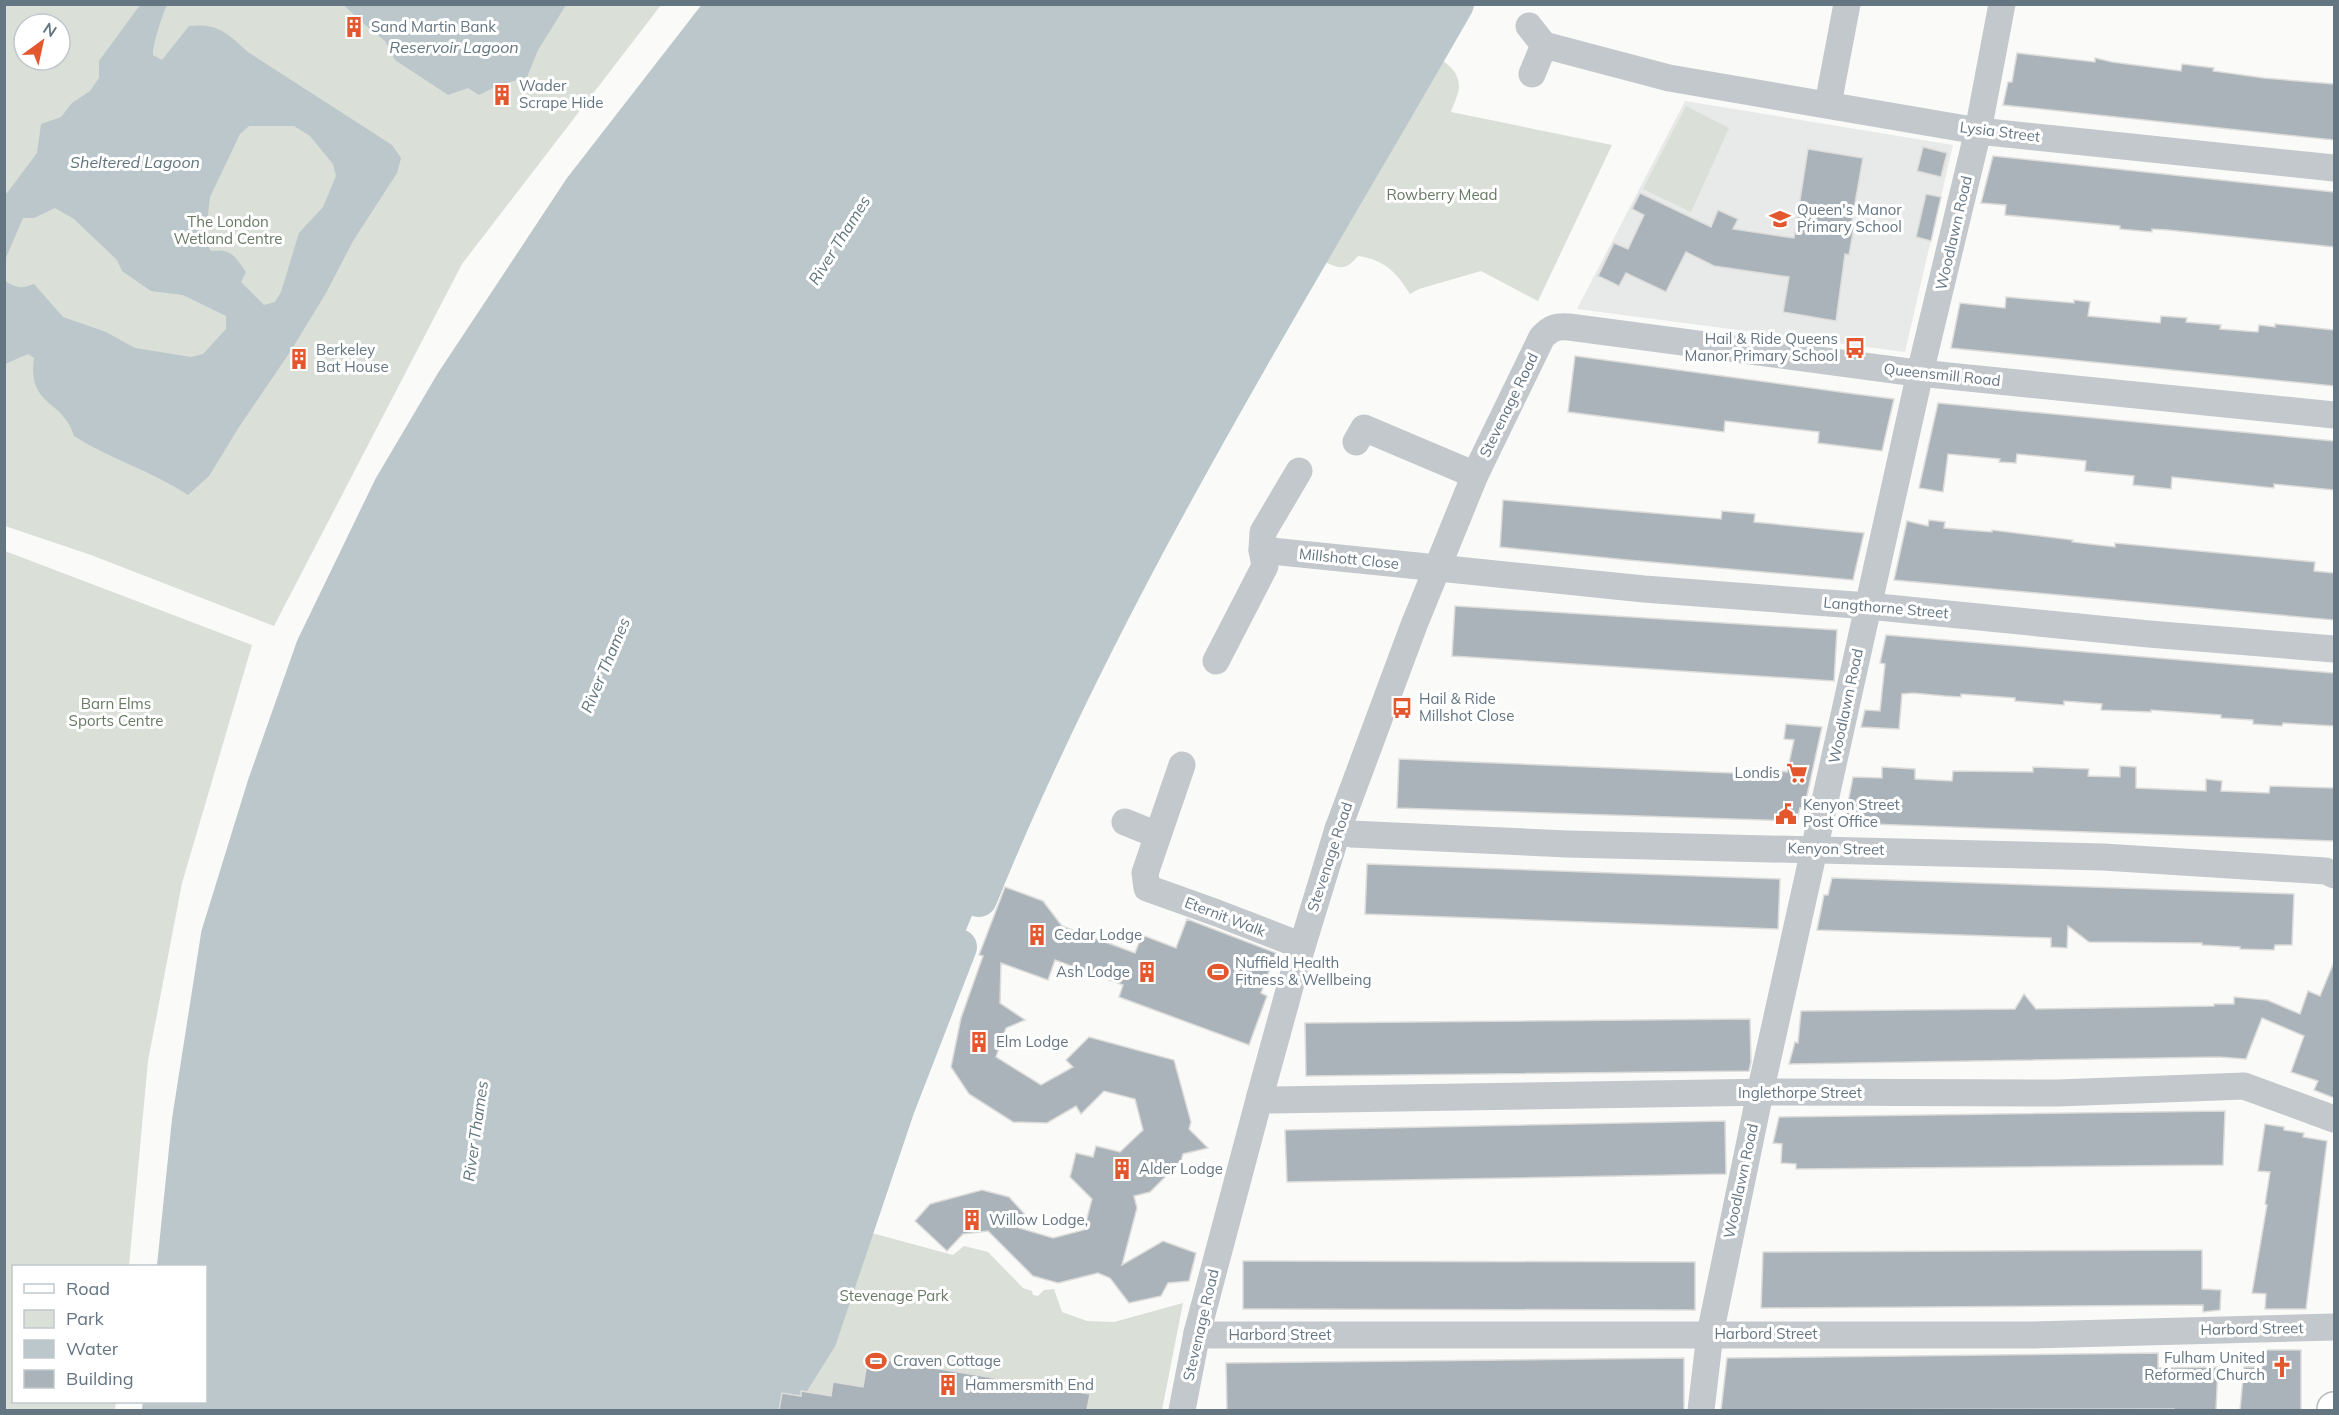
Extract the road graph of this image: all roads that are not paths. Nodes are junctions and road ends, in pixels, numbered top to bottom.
1 (1847, 4) edge
2 (2002, 4) edge
3 (1532, 74) dead end
4 (1827, 104) junction
5 (1978, 131) junction
6 (2334, 168) edge
7 (1551, 329) joint
8 (1920, 373) junction
9 (2334, 415) edge
10 (1359, 427) dead end
11 (1299, 471) dead end
12 (1475, 475) junction
13 (1262, 550) junction
14 (1436, 569) junction
15 (1868, 606) junction
16 (2334, 649) edge
17 (1216, 662) dead end
18 (1182, 765) dead end
19 (1125, 822) dead end
20 (1338, 829) junction
21 (1157, 835) junction
22 (1815, 849) junction
23 (2334, 874) edge
24 (1302, 946) junction
25 (1760, 1093) junction
26 (1260, 1096) junction
27 (2334, 1119) edge
28 (2334, 1327) edge
29 (1197, 1333) junction
30 (1710, 1334) junction
31 (1182, 1410) edge
32 (1701, 1410) edge

1 - 4 street
2 - 5 street, Woodlawn Road
3 - 4 street, Lysia Street
4 - 5 street, Lysia Street
5 - 6 street, Lysia Street
5 - 8 street, Woodlawn Road
7 - 8 street, Queensmill Road
7 - 12 street, Stevenage Road
8 - 9 street, Queensmill Road
8 - 15 street, Woodlawn Road
10 - 12 street
11 - 13 street
12 - 14 street, Stevenage Road
13 - 14 street, Millshott Close
13 - 17 street
14 - 15 street, Langthorne Street
14 - 20 street, Stevenage Road
15 - 16 street, Langthorne Street
15 - 22 street, Woodlawn Road
18 - 21 street
19 - 21 street
20 - 22 street, Kenyon Street
20 - 24 street, Stevenage Road
21 - 24 street, Eternit Walk
22 - 23 street, Kenyon Street
22 - 25 street, Woodlawn Road
24 - 26 street, Stevenage Road
25 - 26 street, Inglethorpe Street
25 - 27 street, Inglethorpe Street
25 - 30 street, Woodlawn Road
26 - 29 street, Stevenage Road
28 - 30 street, Harbord Street
29 - 30 street, Harbord Street
29 - 31 street, Stevenage Road
30 - 32 street, Woodlawn Road

